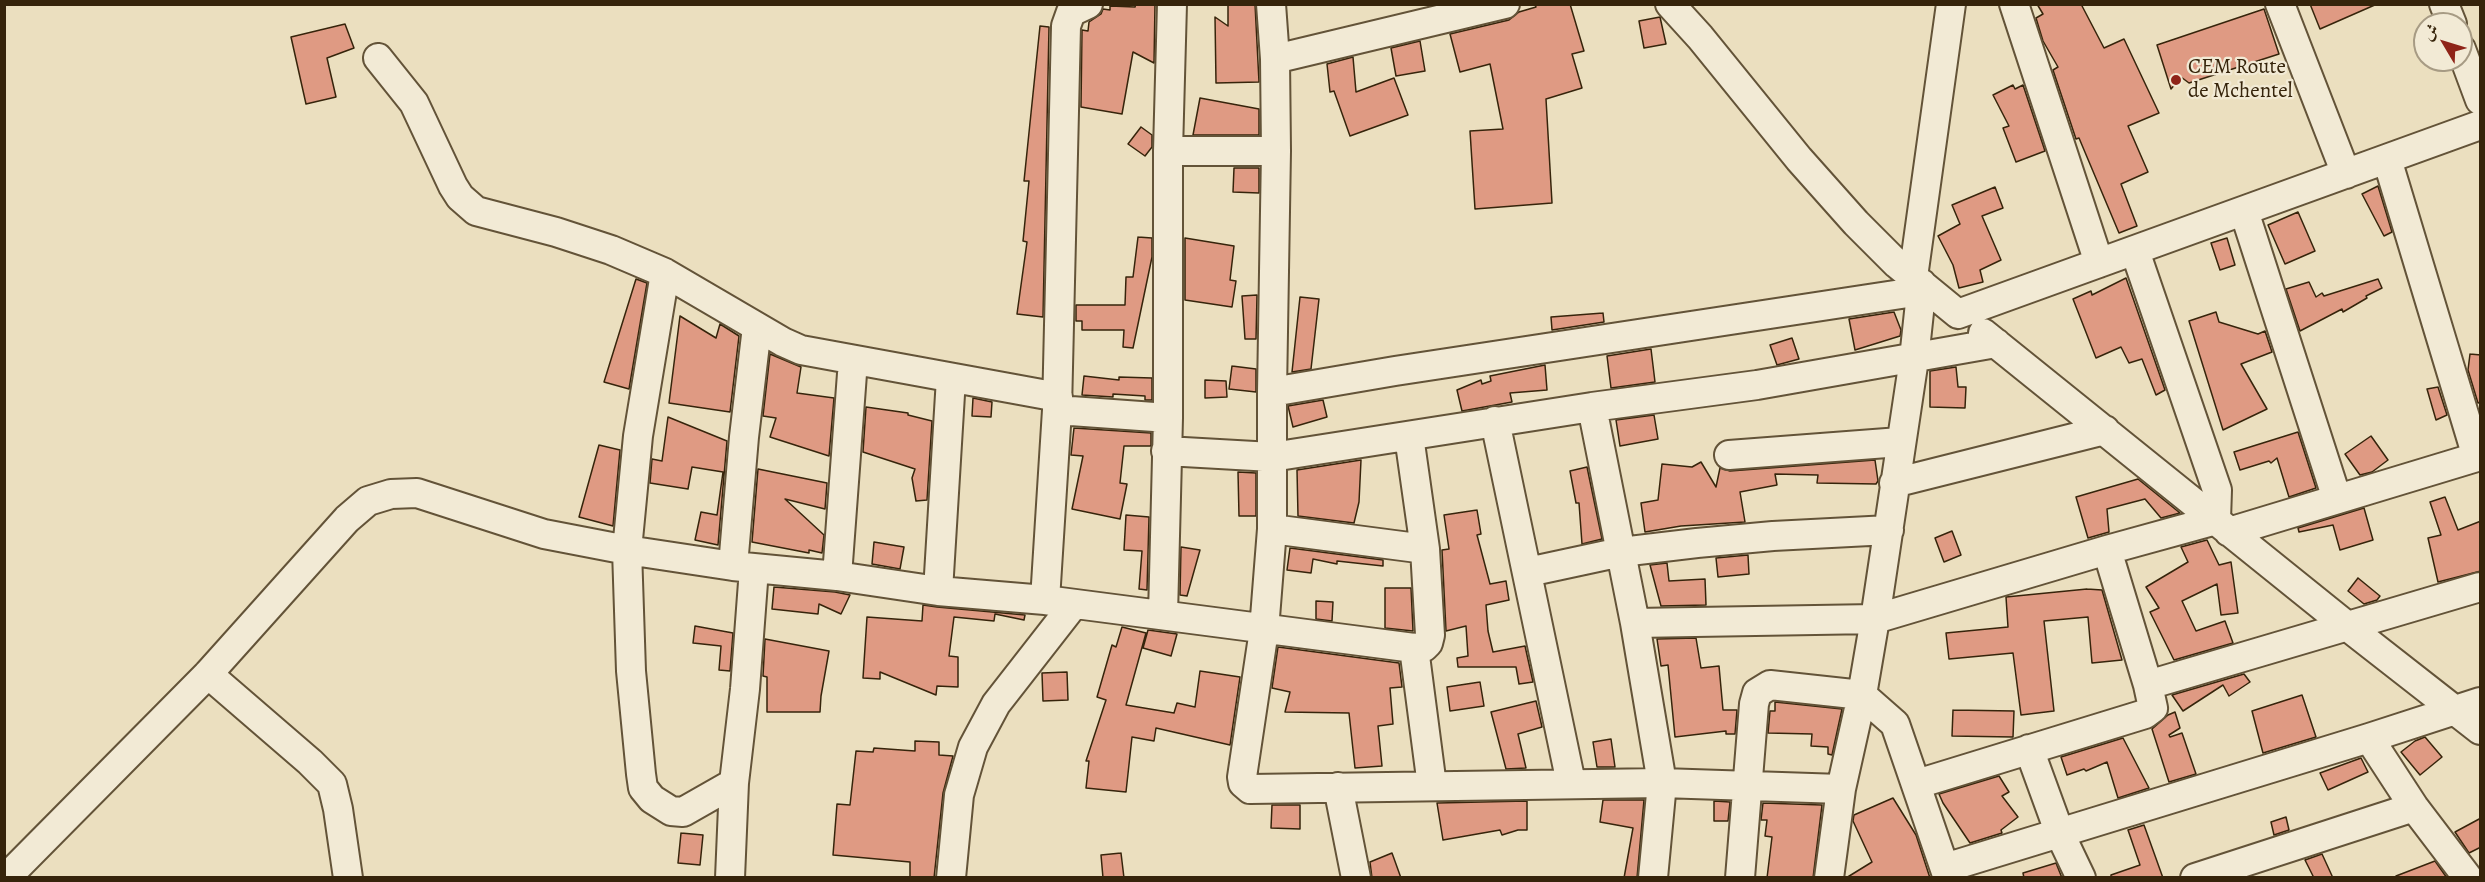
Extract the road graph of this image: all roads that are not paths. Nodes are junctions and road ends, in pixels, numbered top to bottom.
1 (1088, 4) edge
2 (1172, 4) edge
3 (1271, 4) edge
4 (1505, 4) edge
5 (1670, 4) edge
6 (1951, 4) edge
7 (2014, 4) edge
8 (2280, 4) edge
9 (378, 58) dead end
10 (1275, 59) junction
11 (2470, 72) edge
12 (2481, 100) edge
13 (2481, 125) edge
14 (1168, 151) junction
15 (1276, 151) junction
16 (2387, 159) junction
17 (2346, 174) junction
18 (2244, 211) junction
19 (2135, 251) junction
20 (2099, 263) junction
21 (665, 273) junction
22 (1919, 284) junction
23 (1958, 314) junction
24 (758, 327) junction
25 (1996, 343) junction
26 (1914, 359) junction
27 (853, 360) junction
28 (951, 378) junction
29 (1272, 392) junction
30 (1058, 403) junction
31 (1592, 406) junction
32 (1168, 418) junction
33 (1495, 421) junction
34 (2105, 430) junction
35 (1409, 436) junction
36 (1900, 442) junction
37 (1166, 451) junction
38 (1729, 455) dead end
39 (1272, 457) junction
40 (2479, 457) edge
41 (1894, 483) junction
42 (2337, 499) junction
43 (2223, 526) junction
44 (1272, 529) junction
45 (1889, 530) junction
46 (1425, 549) junction
47 (627, 550) junction
48 (2107, 550) junction
49 (1621, 552) junction
50 (743, 567) junction
51 (1528, 572) junction
52 (837, 576) junction
53 (2481, 587) edge
54 (938, 591) junction
55 (1045, 600) junction
56 (1074, 604) junction
57 (1163, 615) junction
58 (1875, 619) junction
59 (1635, 623) junction
60 (2347, 626) junction
61 (1264, 630) junction
62 (1414, 648) junction
63 (208, 674) junction
64 (2148, 686) junction
65 (1862, 695) junction
66 (2468, 705) edge
67 (2481, 730) edge
68 (2369, 738) junction
69 (2029, 749) junction
70 (734, 783) junction
71 (1570, 783) junction
72 (1662, 783) junction
73 (1917, 783) junction
74 (1432, 786) junction
75 (1748, 786) junction
76 (1338, 787) junction
77 (1841, 789) junction
78 (2414, 807) junction
79 (2060, 834) junction
80 (1946, 873) edge
81 (6, 878) edge
82 (348, 878) edge
83 (730, 878) edge
84 (951, 878) edge
85 (1356, 878) edge
86 (1653, 878) edge
87 (1740, 878) edge
88 (1829, 878) edge
89 (2081, 878) edge
90 (2195, 878) edge
91 (2468, 878) edge

1 - 30 street
2 - 14 street
3 - 10 street
4 - 10 street
5 - 22 street
6 - 22 street
7 - 20 street
8 - 17 street
9 - 21 street
10 - 15 street
11 - 12 street
13 - 16 street
14 - 15 street
14 - 32 street
15 - 29 street
16 - 17 street
16 - 40 street
17 - 18 street
18 - 19 street
18 - 42 street
19 - 20 street
19 - 43 street
20 - 23 street
21 - 24 street
21 - 47 street
22 - 23 street
22 - 26 street
22 - 29 street
23 - 25 street
24 - 27 street
24 - 50 street
25 - 26 street
25 - 34 street
26 - 31 street
26 - 36 street
27 - 28 street
27 - 52 street
28 - 30 street
28 - 54 street
29 - 39 street
30 - 32 street
30 - 55 street
31 - 33 street
31 - 49 street
32 - 37 street
33 - 35 street
33 - 51 street
34 - 41 street
34 - 43 street
35 - 39 street
35 - 46 street
36 - 38 street
36 - 41 street
37 - 39 street
37 - 57 street
39 - 44 street
40 - 42 street
41 - 45 street
42 - 43 street
43 - 48 street
43 - 60 street
44 - 46 street
44 - 61 street
45 - 49 street
45 - 58 street
46 - 62 street
47 - 50 street
47 - 63 street
47 - 70 street
48 - 58 street
48 - 64 street
49 - 51 street
49 - 59 street
50 - 52 street
50 - 70 street
51 - 71 street
52 - 54 street
53 - 60 street
54 - 55 street
55 - 56 street
56 - 57 street
56 - 84 street
57 - 61 street
58 - 59 street
58 - 65 street
59 - 72 street
60 - 64 street
60 - 66 street
61 - 62 street
61 - 76 street
62 - 74 street
63 - 81 street
63 - 82 street
64 - 69 street
65 - 73 street
65 - 75 street
65 - 77 street
66 - 67 street
66 - 68 street
68 - 78 street
68 - 79 street
69 - 73 street
69 - 79 street
70 - 83 street
71 - 72 street
71 - 74 street
72 - 75 street
72 - 86 street
73 - 80 street
74 - 76 street
75 - 77 street
75 - 87 street
76 - 85 street
77 - 88 street
78 - 90 street
78 - 91 street
79 - 80 street
79 - 89 street

